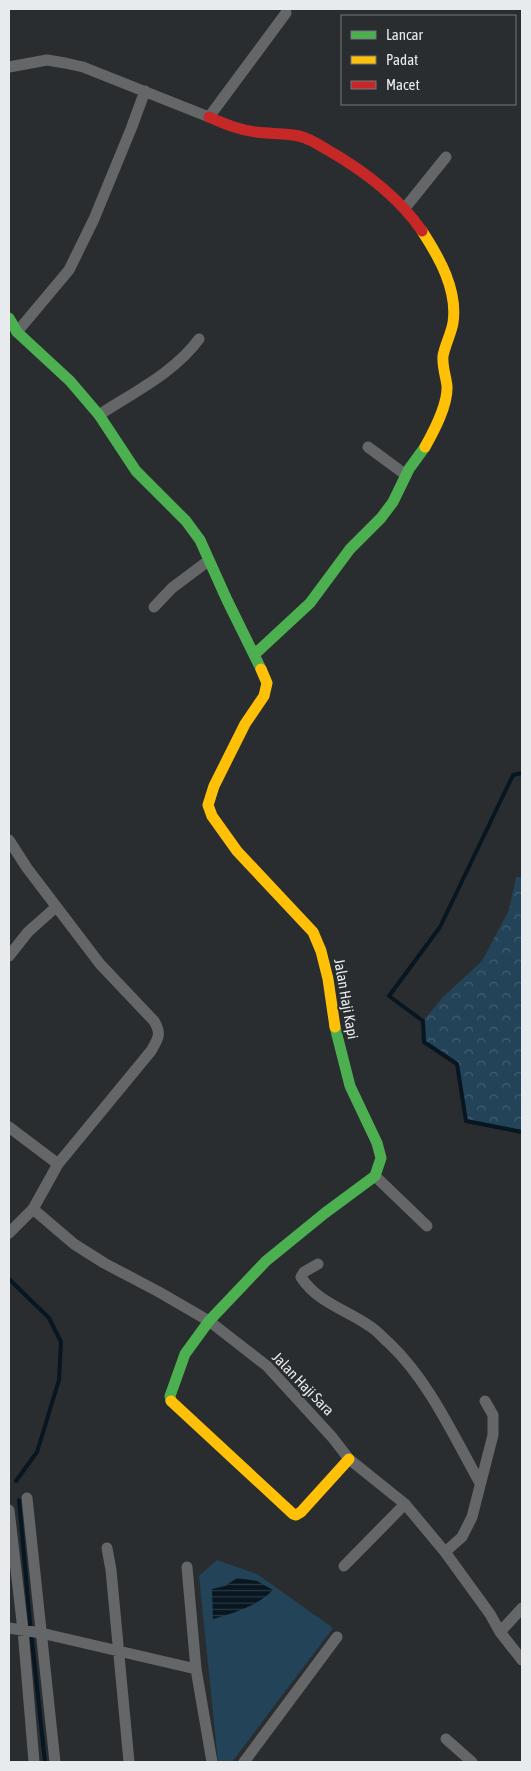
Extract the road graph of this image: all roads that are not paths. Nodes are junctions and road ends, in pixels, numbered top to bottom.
1 (286, 13) dead end
2 (9, 67) edge
3 (145, 91) junction
4 (209, 117) junction
5 (446, 157) dead end
6 (405, 208) junction
7 (9, 318) edge
8 (17, 332) junction
9 (200, 339) dead end
10 (99, 415) junction
11 (368, 447) dead end
12 (406, 474) junction
13 (208, 561) junction
14 (154, 606) dead end
15 (255, 654) junction
16 (11, 848) edge
17 (56, 907) junction
18 (9, 956) edge
19 (9, 1127) edge
20 (58, 1164) junction
21 (375, 1176) junction
22 (33, 1209) junction
23 (427, 1226) dead end
24 (9, 1233) edge
25 (318, 1264) dead end
26 (209, 1321) junction
27 (485, 1401) dead end
28 (349, 1458) junction
29 (480, 1483) junction
30 (27, 1498) dead end
31 (405, 1504) junction
32 (9, 1510) edge
33 (107, 1548) dead end
34 (445, 1552) junction
35 (344, 1566) dead end
36 (187, 1567) dead end
37 (522, 1608) edge
38 (9, 1628) edge
39 (32, 1631) junction
40 (500, 1632) junction
41 (337, 1637) dead end
42 (119, 1652) junction
43 (522, 1660) edge
44 (196, 1670) junction
45 (446, 1739) dead end
46 (34, 1762) edge
47 (54, 1762) edge
48 (129, 1762) edge
49 (212, 1762) edge
50 (244, 1762) edge
51 (472, 1762) edge

1 - 4 street
2 - 3 street
3 - 4 street
3 - 8 street
4 - 6 street
5 - 6 street
6 - 12 street
7 - 8 street
8 - 10 street
9 - 10 street
10 - 13 street
11 - 12 street
12 - 15 street
13 - 14 street
13 - 15 street
15 - 21 street, Jalan Haji Kapi
16 - 17 street
17 - 18 street
17 - 20 street
19 - 20 street
20 - 22 street
21 - 23 street
21 - 26 street
22 - 24 street
22 - 26 street, Jalan Haji Sara
25 - 29 street
26 - 28 street, Jalan Haji Sara
26 - 28 street
27 - 29 street
28 - 31 street, Jalan Haji Sara
29 - 34 street
30 - 39 street
31 - 34 street, Jalan Haji Sara
31 - 35 street
32 - 39 street
33 - 42 street
34 - 40 street, Jalan Haji Sara
36 - 44 street
37 - 40 street
38 - 39 street
39 - 42 street
39 - 46 street
39 - 47 street
40 - 43 street, Jalan Haji Sara
41 - 50 street
42 - 44 street
42 - 48 street
44 - 49 street
45 - 51 street

